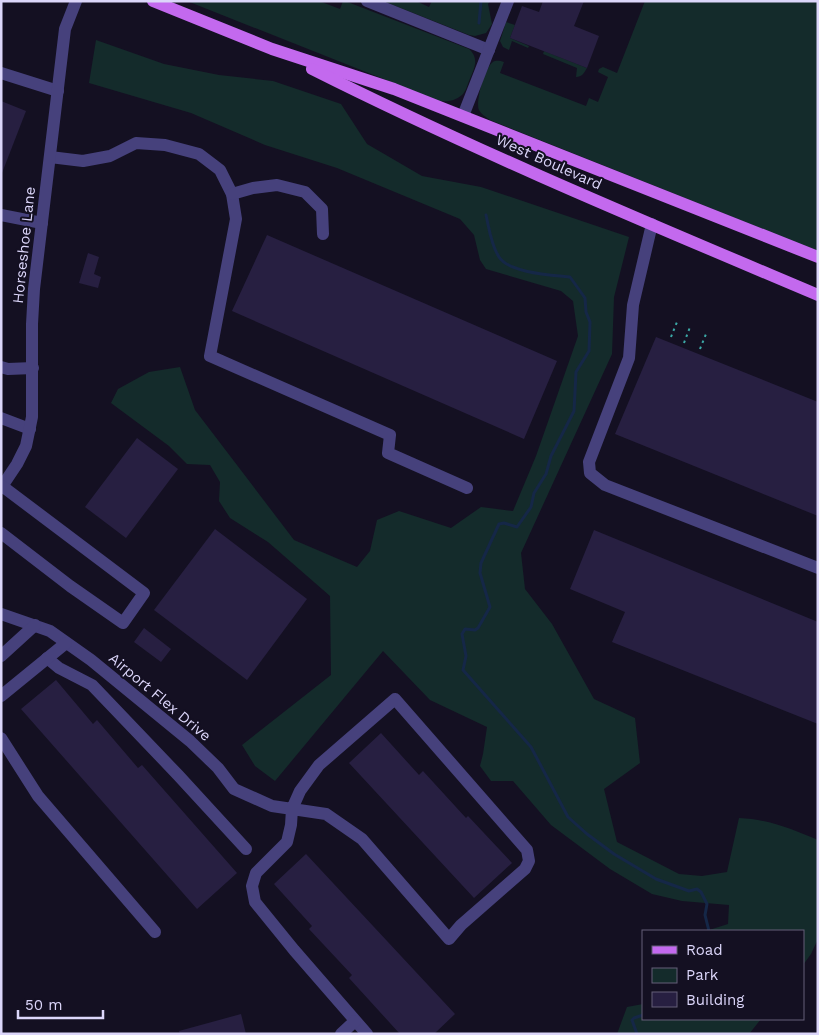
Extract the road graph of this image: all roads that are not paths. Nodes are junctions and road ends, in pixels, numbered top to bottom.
1 (76, 1) edge
2 (152, 1) edge
3 (367, 1) edge
4 (508, 1) edge
5 (272, 49) junction
6 (489, 50) junction
7 (1, 73) edge
8 (58, 92) junction
9 (463, 116) junction
10 (50, 157) junction
11 (232, 194) junction
12 (1, 215) edge
13 (42, 223) junction
14 (652, 224) junction
15 (323, 234) dead end
16 (818, 257) edge
17 (818, 295) edge
18 (1, 368) edge
19 (33, 368) junction
20 (1, 418) edge
21 (30, 429) junction
22 (2, 487) edge
23 (466, 488) dead end
24 (1, 533) edge
25 (818, 568) edge
26 (1, 614) edge
27 (35, 625) junction
28 (66, 643) junction
29 (1, 656) edge
30 (48, 658) junction
31 (2, 695) edge
32 (1, 738) edge
33 (292, 809) junction
34 (246, 849) dead end
35 (155, 932) dead end
36 (355, 1021) junction
37 (341, 1034) edge
38 (367, 1034) edge

1 - 8 street, Horseshoe Lane
2 - 5 main road, West Boulevard
3 - 6 street
4 - 6 street
5 - 9 main road, West Boulevard
5 - 14 main road, West Boulevard
6 - 9 street
7 - 8 street
8 - 10 street, Horseshoe Lane
9 - 16 main road, West Boulevard
10 - 11 street
10 - 13 street, Horseshoe Lane
11 - 15 street
11 - 23 street
12 - 13 street
13 - 19 street, Horseshoe Lane
14 - 17 main road, West Boulevard
14 - 25 street
18 - 19 street
19 - 21 street, Horseshoe Lane
20 - 21 street
21 - 22 street, Horseshoe Lane
22 - 24 street
26 - 27 street, Airport Flex Drive
27 - 28 street, Airport Flex Drive
27 - 29 street
28 - 30 street
28 - 33 street, Airport Flex Drive
30 - 31 street
30 - 34 street
32 - 35 street
33 - 33 street, Airport Flex Drive
33 - 36 street
36 - 37 street
36 - 38 street

